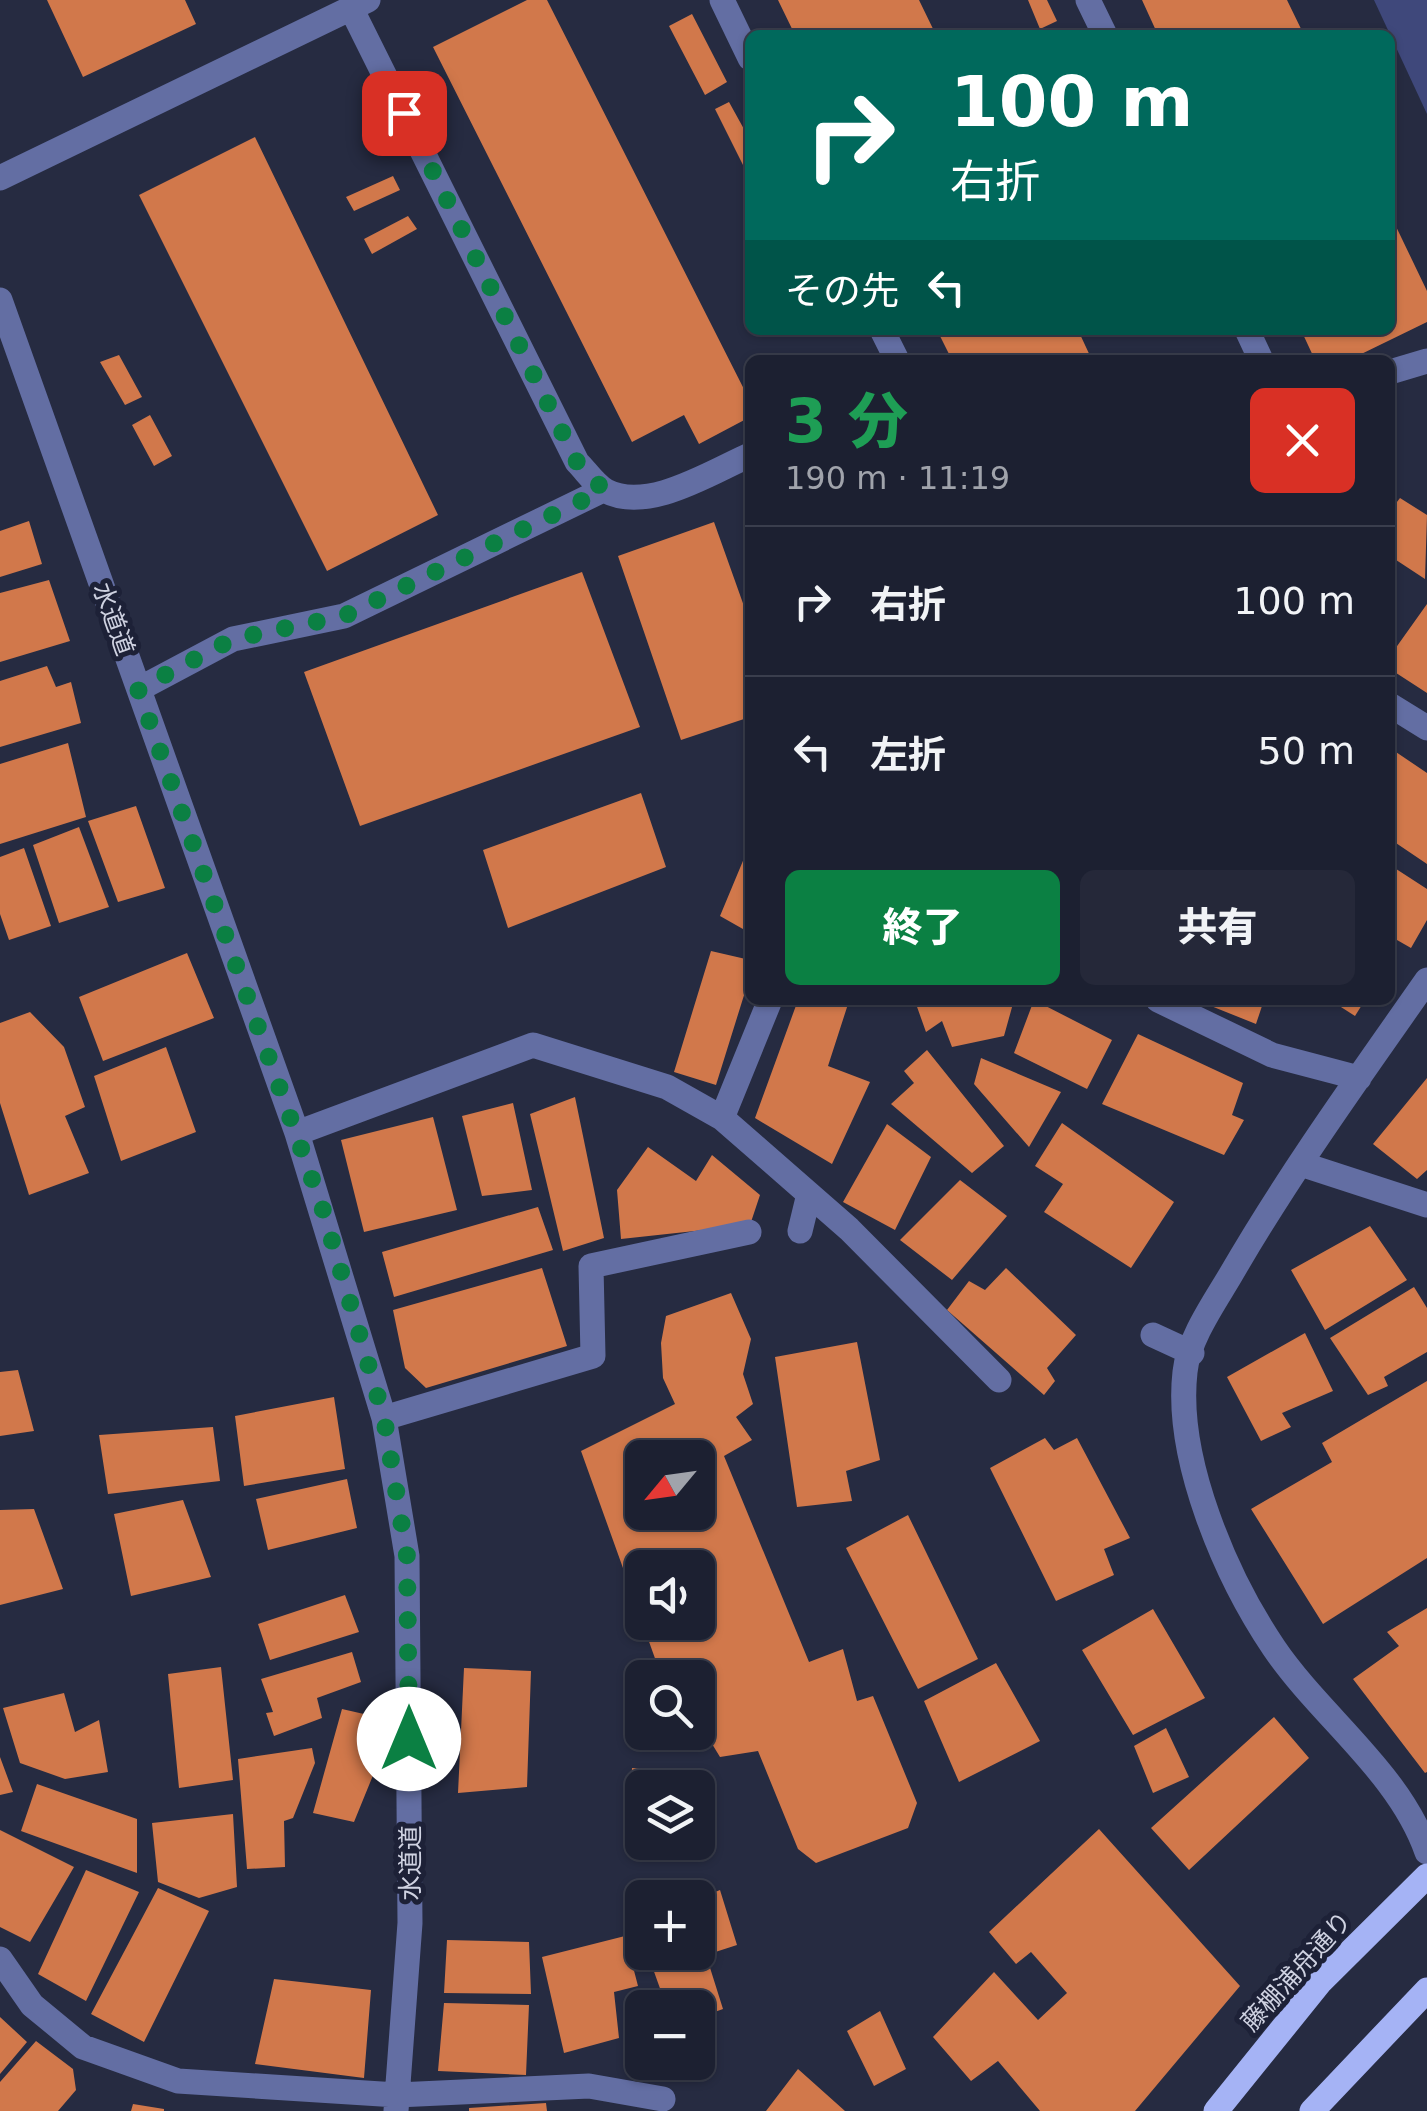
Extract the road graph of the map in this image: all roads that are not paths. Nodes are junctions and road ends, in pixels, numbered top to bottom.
1 (722, 0) edge
2 (1088, 0) edge
3 (360, 4) edge
4 (1103, 30) edge
5 (745, 48) edge
6 (0, 178) edge
7 (0, 300) edge
8 (1427, 361) edge
9 (1395, 371) edge
10 (745, 457) edge
11 (604, 490) junction
12 (138, 689) junction
13 (1395, 707) edge
14 (1427, 728) edge
15 (1427, 980) edge
16 (768, 1005) edge
17 (1168, 1005) edge
18 (1359, 1078) junction
19 (722, 1118) junction
20 (296, 1133) junction
21 (1301, 1164) junction
22 (809, 1194) junction
23 (1427, 1205) edge
24 (800, 1230) dead end
25 (749, 1232) dead end
26 (1154, 1335) dead end
27 (1192, 1353) junction
28 (999, 1380) dead end
29 (384, 1418) junction
30 (1427, 1852) edge
31 (1427, 1876) edge
32 (0, 1960) edge
33 (1427, 1990) edge
34 (664, 2099) dead end
35 (282, 2101) edge
36 (396, 2103) edge
37 (1216, 2111) edge
38 (1312, 2111) edge

1 - 5 street
2 - 4 street
3 - 6 street
3 - 11 street
7 - 12 street, 水道道
8 - 9 street
10 - 11 street
11 - 12 street
12 - 20 street, 水道道
13 - 14 street
15 - 18 street
16 - 19 street
17 - 18 street
18 - 21 street
19 - 20 street
19 - 22 street
20 - 29 street, 水道道
21 - 23 street
21 - 27 street
22 - 24 street
22 - 28 street
25 - 29 street
26 - 27 street
27 - 30 street
29 - 36 street, 水道道
31 - 37 main road, 藤棚浦舟通り
32 - 35 street
33 - 38 main road
34 - 36 street
35 - 36 street

